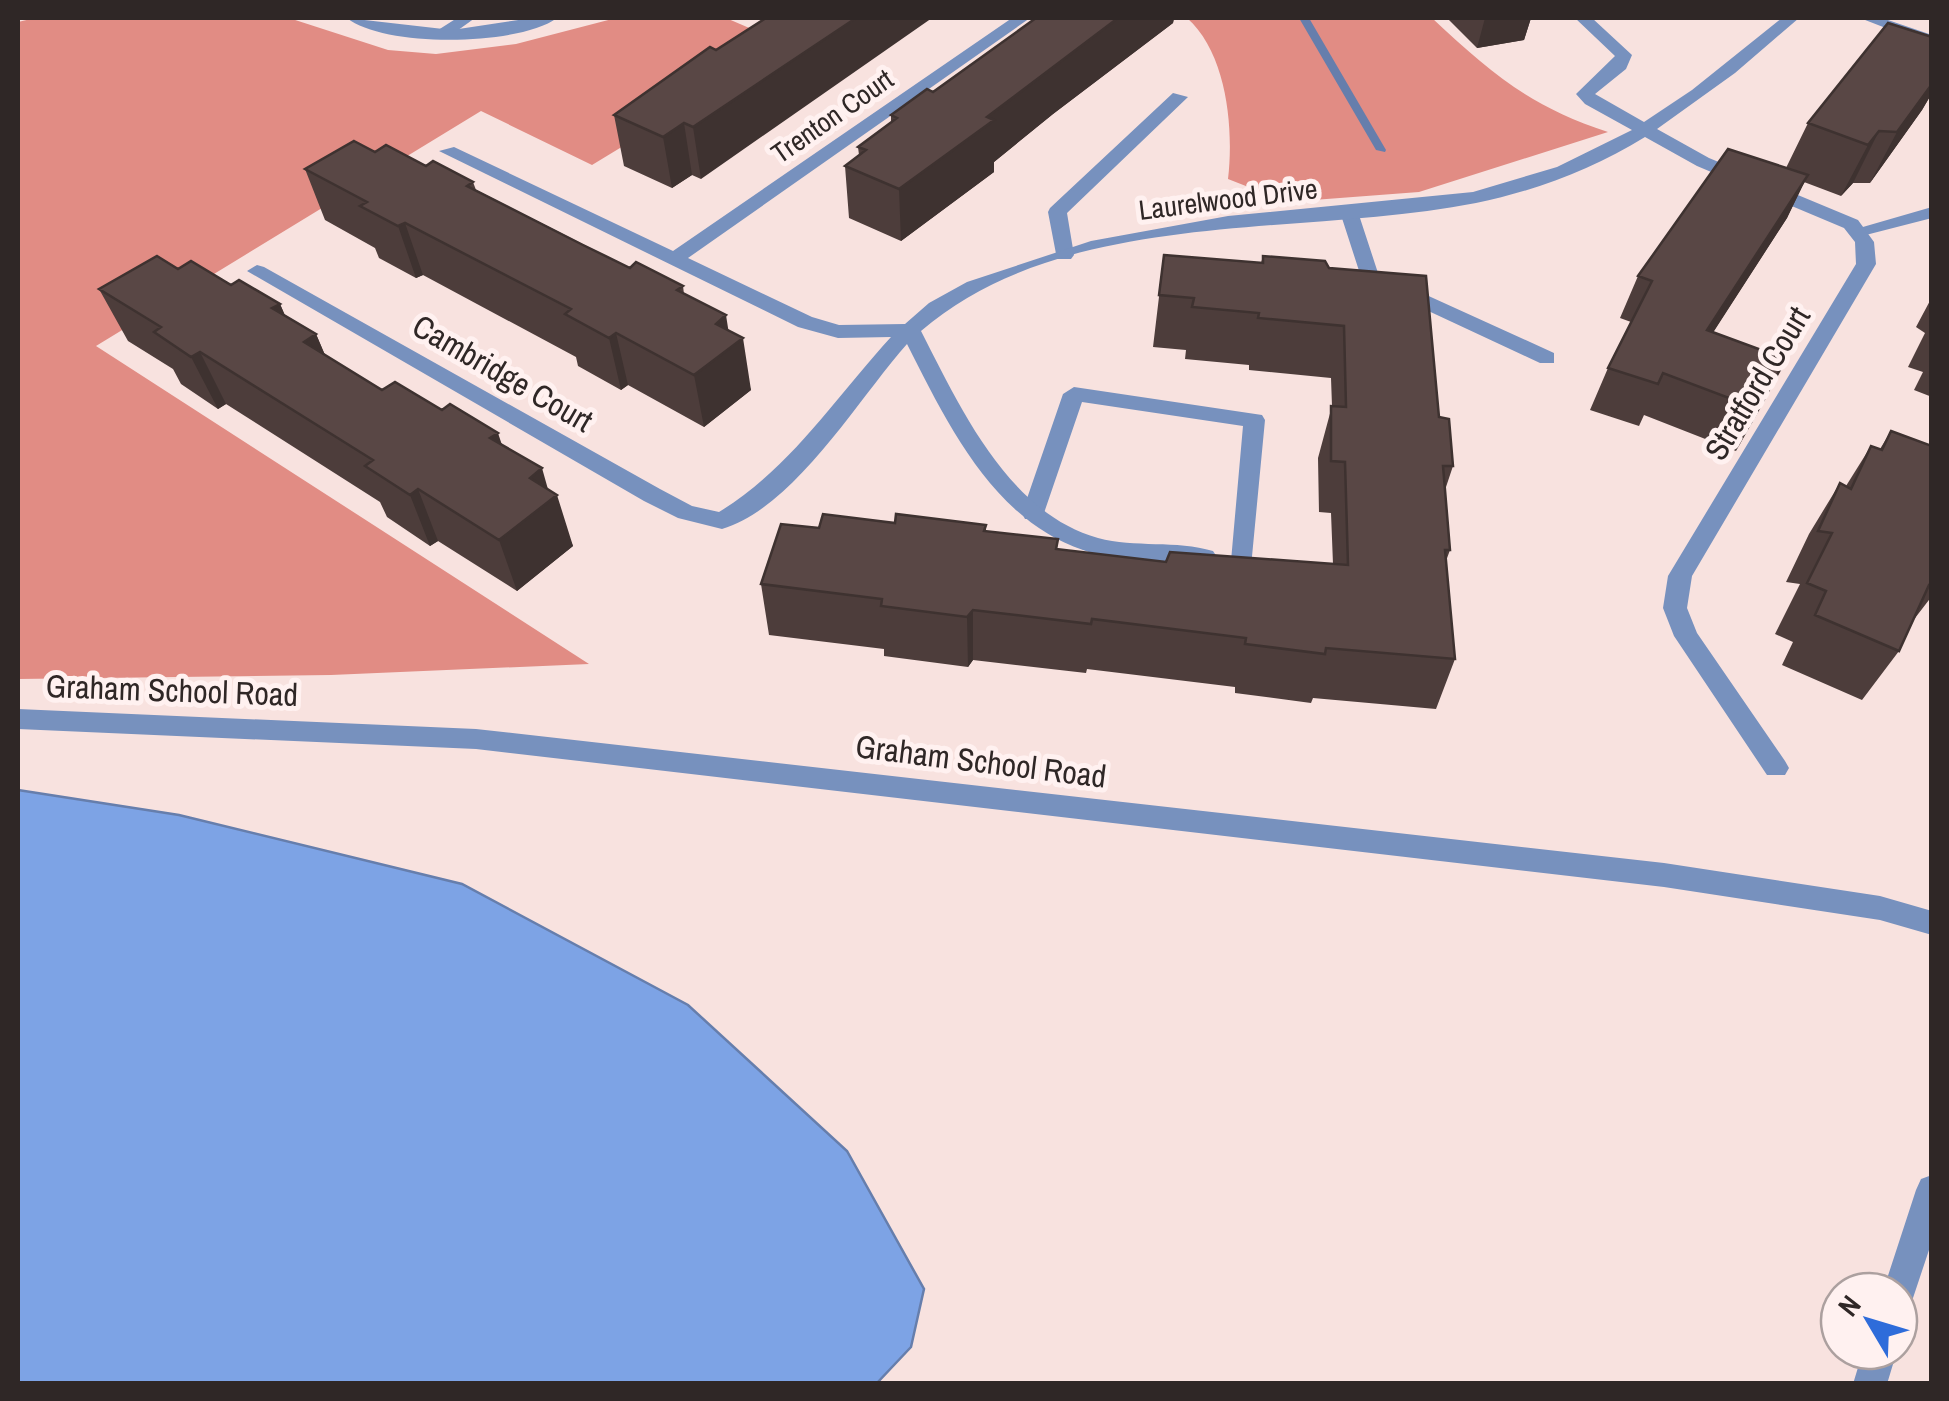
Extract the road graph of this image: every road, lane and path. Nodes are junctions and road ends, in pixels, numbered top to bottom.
1 (356, 18) edge
2 (467, 18) edge
3 (549, 18) edge
4 (1022, 18) edge
5 (1583, 18) edge
6 (1792, 18) edge
7 (1868, 18) edge
8 (441, 34) junction
9 (1932, 41) edge
10 (1179, 98) dead end
11 (1649, 131) junction
12 (448, 151) dead end
13 (1349, 212) junction
14 (1932, 212) edge
15 (1858, 231) junction
16 (1064, 255) junction
17 (674, 260) junction
18 (256, 271) dead end
19 (910, 330) junction
20 (1547, 358) dead end
21 (1034, 513) junction
22 (722, 521) joint
23 (18, 719) edge
24 (1776, 768) dead end
25 (1932, 922) edge
26 (1932, 1190) edge
27 (1906, 1271) edge

1 - 8 street
2 - 8 street
3 - 8 street
4 - 17 street, Trenton Court
5 - 11 street
6 - 11 street, Laurelwood Drive
7 - 9 street
10 - 16 street
11 - 13 street, Laurelwood Drive
11 - 15 street
12 - 17 street
13 - 16 street, Laurelwood Drive
13 - 20 street
14 - 15 street
15 - 24 street, Stratford Court
16 - 19 street, Laurelwood Drive
17 - 19 street
18 - 22 street, Cambridge Court
19 - 21 street
19 - 22 street, Laurelwood Drive
21 - 21 street
23 - 25 street, Graham School Road
26 - 27 street

